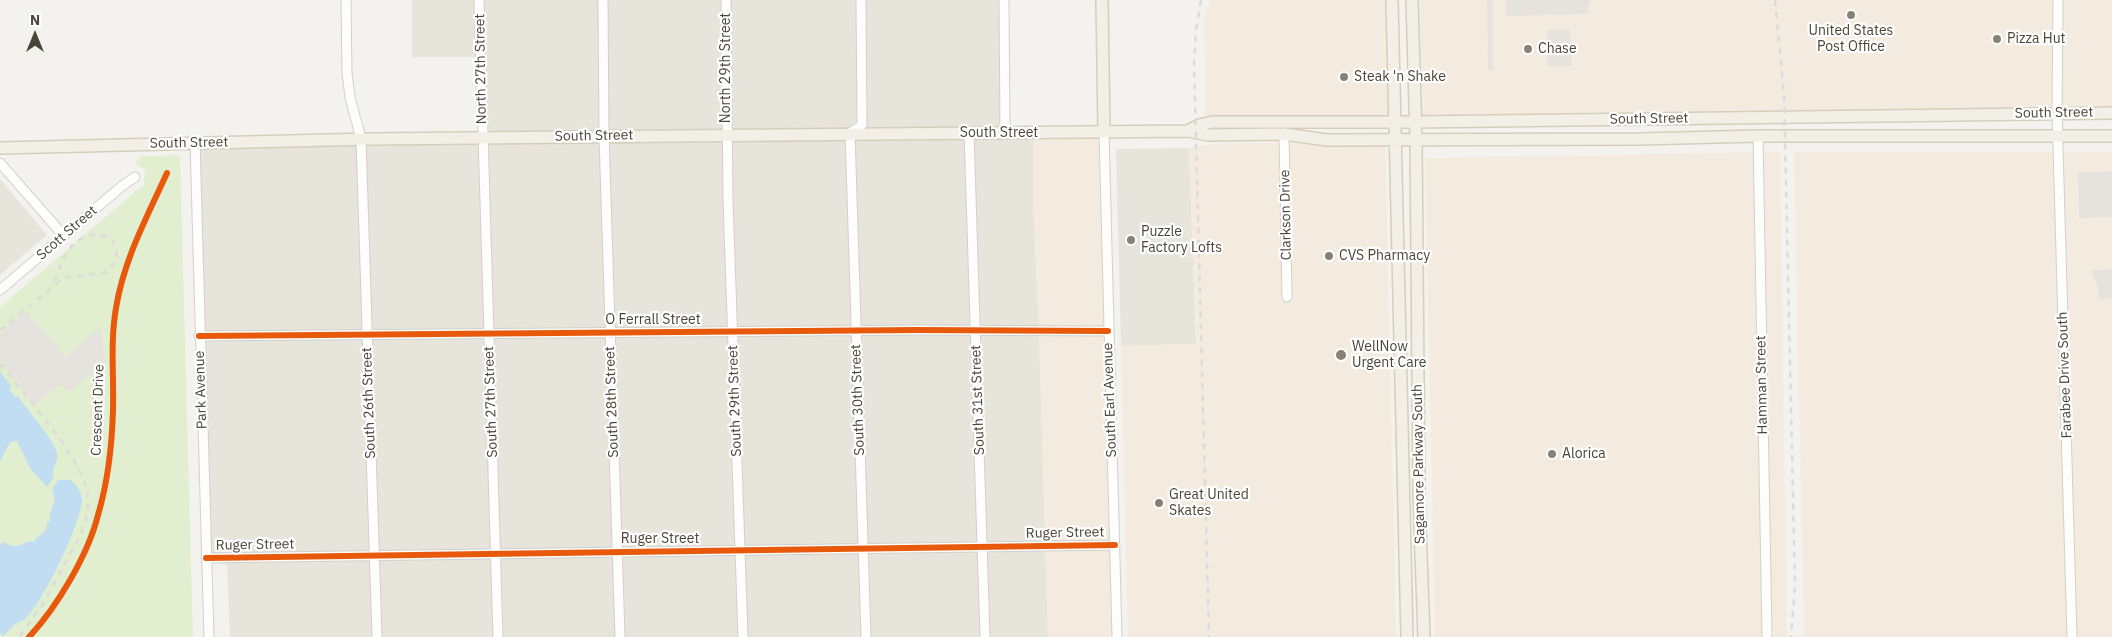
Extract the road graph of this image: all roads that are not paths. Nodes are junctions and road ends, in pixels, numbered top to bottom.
1 (346, 0) edge
2 (479, 0) edge
3 (603, 0) edge
4 (726, 0) edge
5 (861, 0) edge
6 (1004, 0) edge
7 (1102, 0) edge
8 (1392, 0) edge
9 (1412, 0) edge
10 (2058, 0) edge
11 (2057, 112) junction
12 (2112, 113) edge
13 (1862, 117) junction
14 (1394, 122) junction
15 (1415, 122) junction
16 (1188, 131) junction
17 (1104, 132) junction
18 (850, 133) junction
19 (969, 133) junction
20 (1005, 133) junction
21 (1284, 134) junction
22 (727, 135) junction
23 (604, 136) junction
24 (1758, 136) junction
25 (1864, 136) junction
26 (2112, 136) edge
27 (482, 137) junction
28 (2058, 137) junction
29 (361, 139) junction
30 (1416, 140) junction
31 (1394, 141) junction
32 (195, 142) junction
33 (0, 148) edge
34 (0, 163) edge
35 (135, 177) dead end
36 (64, 236) junction
37 (0, 290) edge
38 (1287, 297) dead end
39 (1108, 330) junction
40 (856, 331) junction
41 (732, 332) junction
42 (976, 332) junction
43 (610, 333) junction
44 (366, 334) junction
45 (489, 334) junction
46 (199, 336) junction
47 (1115, 545) junction
48 (982, 547) junction
49 (864, 548) junction
50 (741, 550) junction
51 (617, 552) junction
52 (496, 554) junction
53 (374, 555) junction
54 (206, 558) junction
55 (1767, 635) dead end
56 (209, 637) edge
57 (377, 637) edge
58 (498, 637) edge
59 (620, 637) edge
60 (743, 637) edge
61 (866, 637) edge
62 (985, 637) edge
63 (1117, 637) edge
64 (1407, 637) edge
65 (1424, 637) edge
66 (2072, 637) edge

1 - 29 street, South 26th Street
2 - 27 street, North 27th Street
3 - 23 street, South 28th Street
4 - 22 street, North 29th Street
5 - 18 street
6 - 20 street
7 - 17 main road
8 - 14 main road, Sagamore Parkway South
9 - 15 main road, Sagamore Parkway South
10 - 11 street, Farabee Drive South
11 - 12 main road, South Street
11 - 13 main road, South Street
11 - 28 street, Farabee Drive South
13 - 15 main road, South Street
13 - 25 main road
14 - 15 main road, South Street
14 - 16 main road, South Street
14 - 31 main road, Sagamore Parkway South
15 - 30 main road, Sagamore Parkway South
16 - 17 main road, South Street
16 - 21 main road, South Street
17 - 20 main road, South Street
17 - 39 street, South Earl Avenue
18 - 19 main road, South Street
18 - 22 main road, South Street
18 - 40 street, South 30th Street
19 - 20 main road, South Street
19 - 42 street, South 31st Street
21 - 31 main road, South Street
21 - 38 street, Clarkson Drive
22 - 23 main road, South Street
22 - 41 street, South 29th Street
23 - 27 main road, South Street
23 - 43 street, South 28th Street
24 - 25 main road, South Street
24 - 30 main road, South Street
24 - 55 street, Hamman Street
25 - 28 main road, South Street
26 - 28 main road, South Street
27 - 29 main road, South Street
27 - 45 street, South 27th Street
28 - 66 street, Farabee Drive South
29 - 32 main road, South Street
29 - 44 street, South 26th Street
30 - 31 main road, South Street
30 - 65 main road, Sagamore Parkway South
31 - 64 main road, Sagamore Parkway South
32 - 33 main road, South Street
32 - 46 street, Park Avenue
34 - 36 street
35 - 36 street, Scott Street
36 - 37 street, Scott Street
39 - 42 street, O Ferrall Street
39 - 47 street, South Earl Avenue
40 - 41 street, O Ferrall Street
40 - 42 street, O Ferrall Street
40 - 49 street, South 30th Street
41 - 43 street, O Ferrall Street
41 - 50 street, South 29th Street
42 - 48 street, South 31st Street
43 - 45 street, O Ferrall Street
43 - 51 street, South 28th Street
44 - 45 street, O Ferrall Street
44 - 46 street, O Ferrall Street
44 - 53 street, South 26th Street
45 - 52 street, South 27th Street
46 - 54 street, Park Avenue
47 - 48 street, Ruger Street
47 - 63 street, South Earl Avenue
48 - 49 street, Ruger Street
48 - 62 street, South 31st Street
49 - 50 street, Ruger Street
49 - 61 street, South 30th Street
50 - 51 street, Ruger Street
50 - 60 street, South 29th Street
51 - 52 street, Ruger Street
51 - 59 street, South 28th Street
52 - 53 street, Ruger Street
52 - 58 street, South 27th Street
53 - 54 street, Ruger Street
53 - 57 street, South 26th Street
54 - 56 street, Park Avenue

